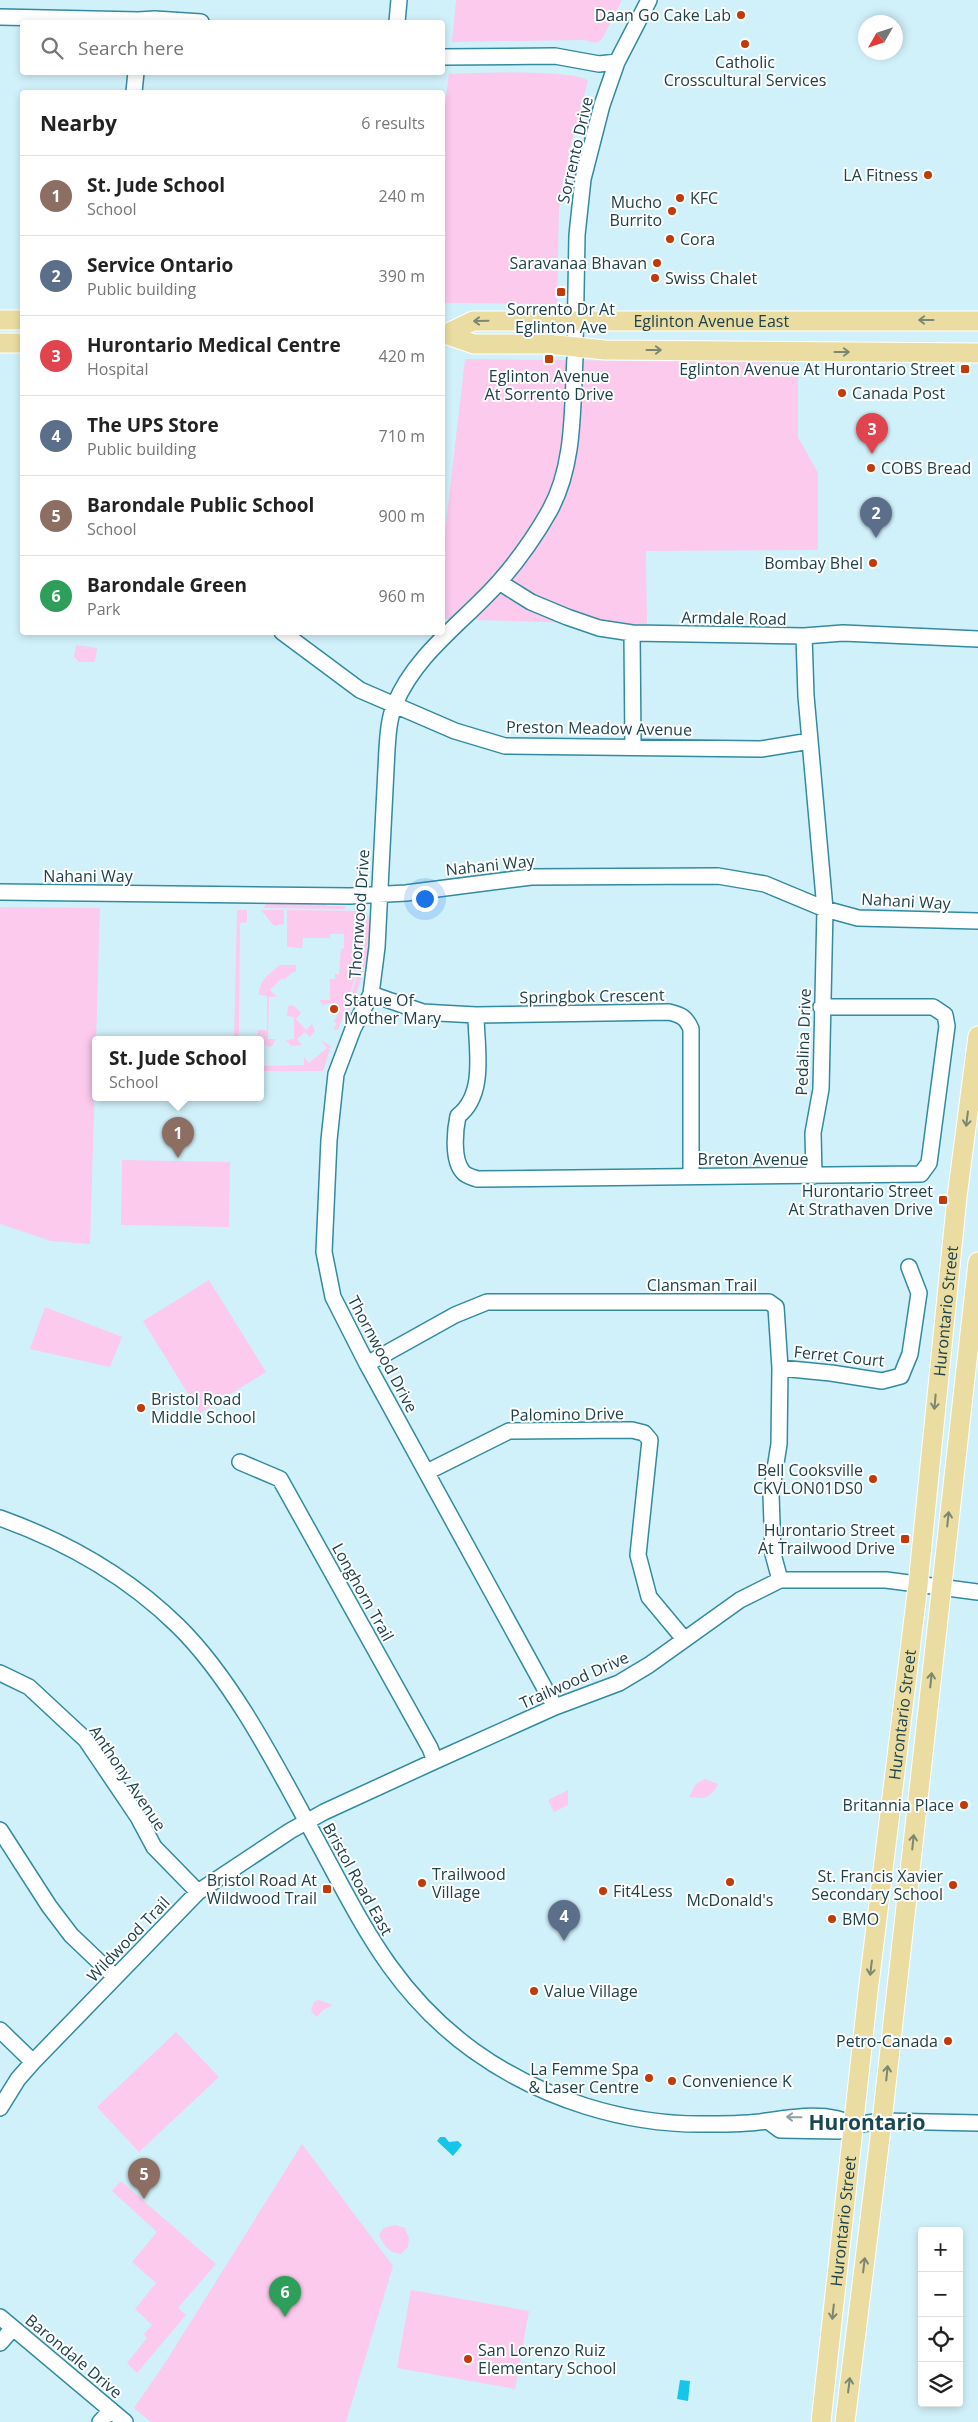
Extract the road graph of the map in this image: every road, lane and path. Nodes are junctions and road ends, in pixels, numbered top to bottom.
1 (399, 0) edge
2 (649, 0) edge
3 (0, 17) edge
4 (83, 20) edge
5 (149, 20) edge
6 (170, 20) edge
7 (396, 20) edge
8 (445, 57) edge
9 (618, 62) junction
10 (136, 75) edge
11 (134, 90) edge
12 (0, 320) edge
13 (20, 320) edge
14 (576, 321) junction
15 (978, 321) edge
16 (445, 333) edge
17 (0, 343) edge
18 (20, 343) edge
19 (575, 352) junction
20 (943, 352) junction
21 (978, 353) edge
22 (978, 360) edge
23 (499, 582) junction
24 (632, 633) junction
25 (286, 635) edge
26 (804, 636) junction
27 (978, 639) edge
28 (394, 705) junction
29 (810, 741) junction
30 (633, 747) junction
31 (0, 892) edge
32 (380, 894) junction
33 (825, 909) junction
34 (978, 922) edge
35 (371, 994) junction
36 (821, 1007) junction
37 (476, 1015) junction
38 (978, 1036) edge
39 (814, 1176) junction
40 (691, 1177) junction
41 (978, 1262) edge
42 (909, 1267) dead end
43 (976, 1304) edge
44 (367, 1364) junction
45 (780, 1368) junction
46 (240, 1462) dead end
47 (427, 1472) junction
48 (0, 1518) edge
49 (780, 1580) junction
50 (918, 1585) junction
51 (941, 1588) junction
52 (978, 1592) edge
53 (684, 1639) junction
54 (0, 1673) edge
55 (555, 1708) junction
56 (435, 1761) junction
57 (307, 1822) junction
58 (0, 1830) edge
59 (198, 1892) junction
60 (115, 1977) junction
61 (0, 2030) edge
62 (33, 2062) junction
63 (0, 2108) edge
64 (882, 2121) junction
65 (978, 2123) edge
66 (854, 2125) junction
67 (0, 2318) edge
68 (13, 2328) junction
69 (0, 2343) edge
70 (111, 2410) junction
71 (100, 2422) edge
72 (125, 2422) edge
73 (821, 2422) edge
74 (845, 2422) edge

1 - 7 street
2 - 9 street, Sorrento Drive
3 - 4 street
5 - 6 street
8 - 9 street
9 - 14 street, Sorrento Drive
10 - 11 street
12 - 13 main road
15 -> 14 main road, Eglinton Avenue East
14 -> 16 main road, Eglinton Avenue East
14 - 19 street, Sorrento Drive
16 - 19 main road, Eglinton Avenue East
17 - 18 main road
19 -> 20 main road, Eglinton Avenue East
19 - 23 street, Thornwood Drive
20 - 21 main road, Eglinton Avenue East
20 - 22 main road
23 - 24 street, Armdale Road
23 - 28 street, Thornwood Drive
24 - 26 street, Armdale Road
24 - 30 street
25 - 28 street, Preston Meadow Avenue
26 - 27 street, Armdale Road
26 - 29 street, Pedalina Drive
28 - 30 street, Preston Meadow Avenue
28 - 32 street, Thornwood Drive
29 - 30 street, Preston Meadow Avenue
29 - 33 street, Pedalina Drive
31 - 32 street, Nahani Way
32 - 33 street, Nahani Way
32 - 35 street, Thornwood Drive
33 - 34 street, Nahani Way
33 - 36 street, Pedalina Drive
35 - 37 street, Springbok Crescent
35 - 44 street, Thornwood Drive
36 - 39 street, Pedalina Drive
36 - 39 street, Breton Avenue
37 - 40 street, Springbok Crescent
37 - 40 street, Breton Avenue
38 -> 50 main road, Hurontario Street
39 - 40 street, Breton Avenue
41 - 43 main road, Hurontario Street
42 - 45 street, Ferret Court
51 -> 43 main road, Hurontario Street
44 - 45 street, Clansman Trail
44 - 47 street, Thornwood Drive
45 - 49 street, Clansman Trail
46 - 56 street, Longhorn Trail
47 - 53 street, Palomino Drive
47 - 55 street, Thornwood Drive
48 - 57 street, Bristol Road East
49 - 50 street, Trailwood Drive
49 - 53 street, Trailwood Drive
50 - 51 street, Trailwood Drive
50 -> 66 main road, Hurontario Street
51 - 52 street, Trailwood Drive
64 -> 51 main road, Hurontario Street
53 - 55 street, Trailwood Drive
54 - 59 street, Anthony Avenue
55 - 56 street, Trailwood Drive
56 - 57 street, Trailwood Drive
57 - 59 street, Wildwood Trail
57 - 66 street, Bristol Road East
58 - 60 street
59 - 60 street, Wildwood Trail
60 - 62 street, Wildwood Trail
61 - 62 street
62 - 63 street, Wildwood Trail
64 - 65 street, Bristol Road East
64 - 66 street, Bristol Road East
74 -> 64 main road, Hurontario Street
66 -> 73 main road, Hurontario Street
67 - 68 street, Barondale Drive
68 - 69 street
68 - 70 street, Barondale Drive
70 - 71 street
70 - 72 street, Barondale Drive

